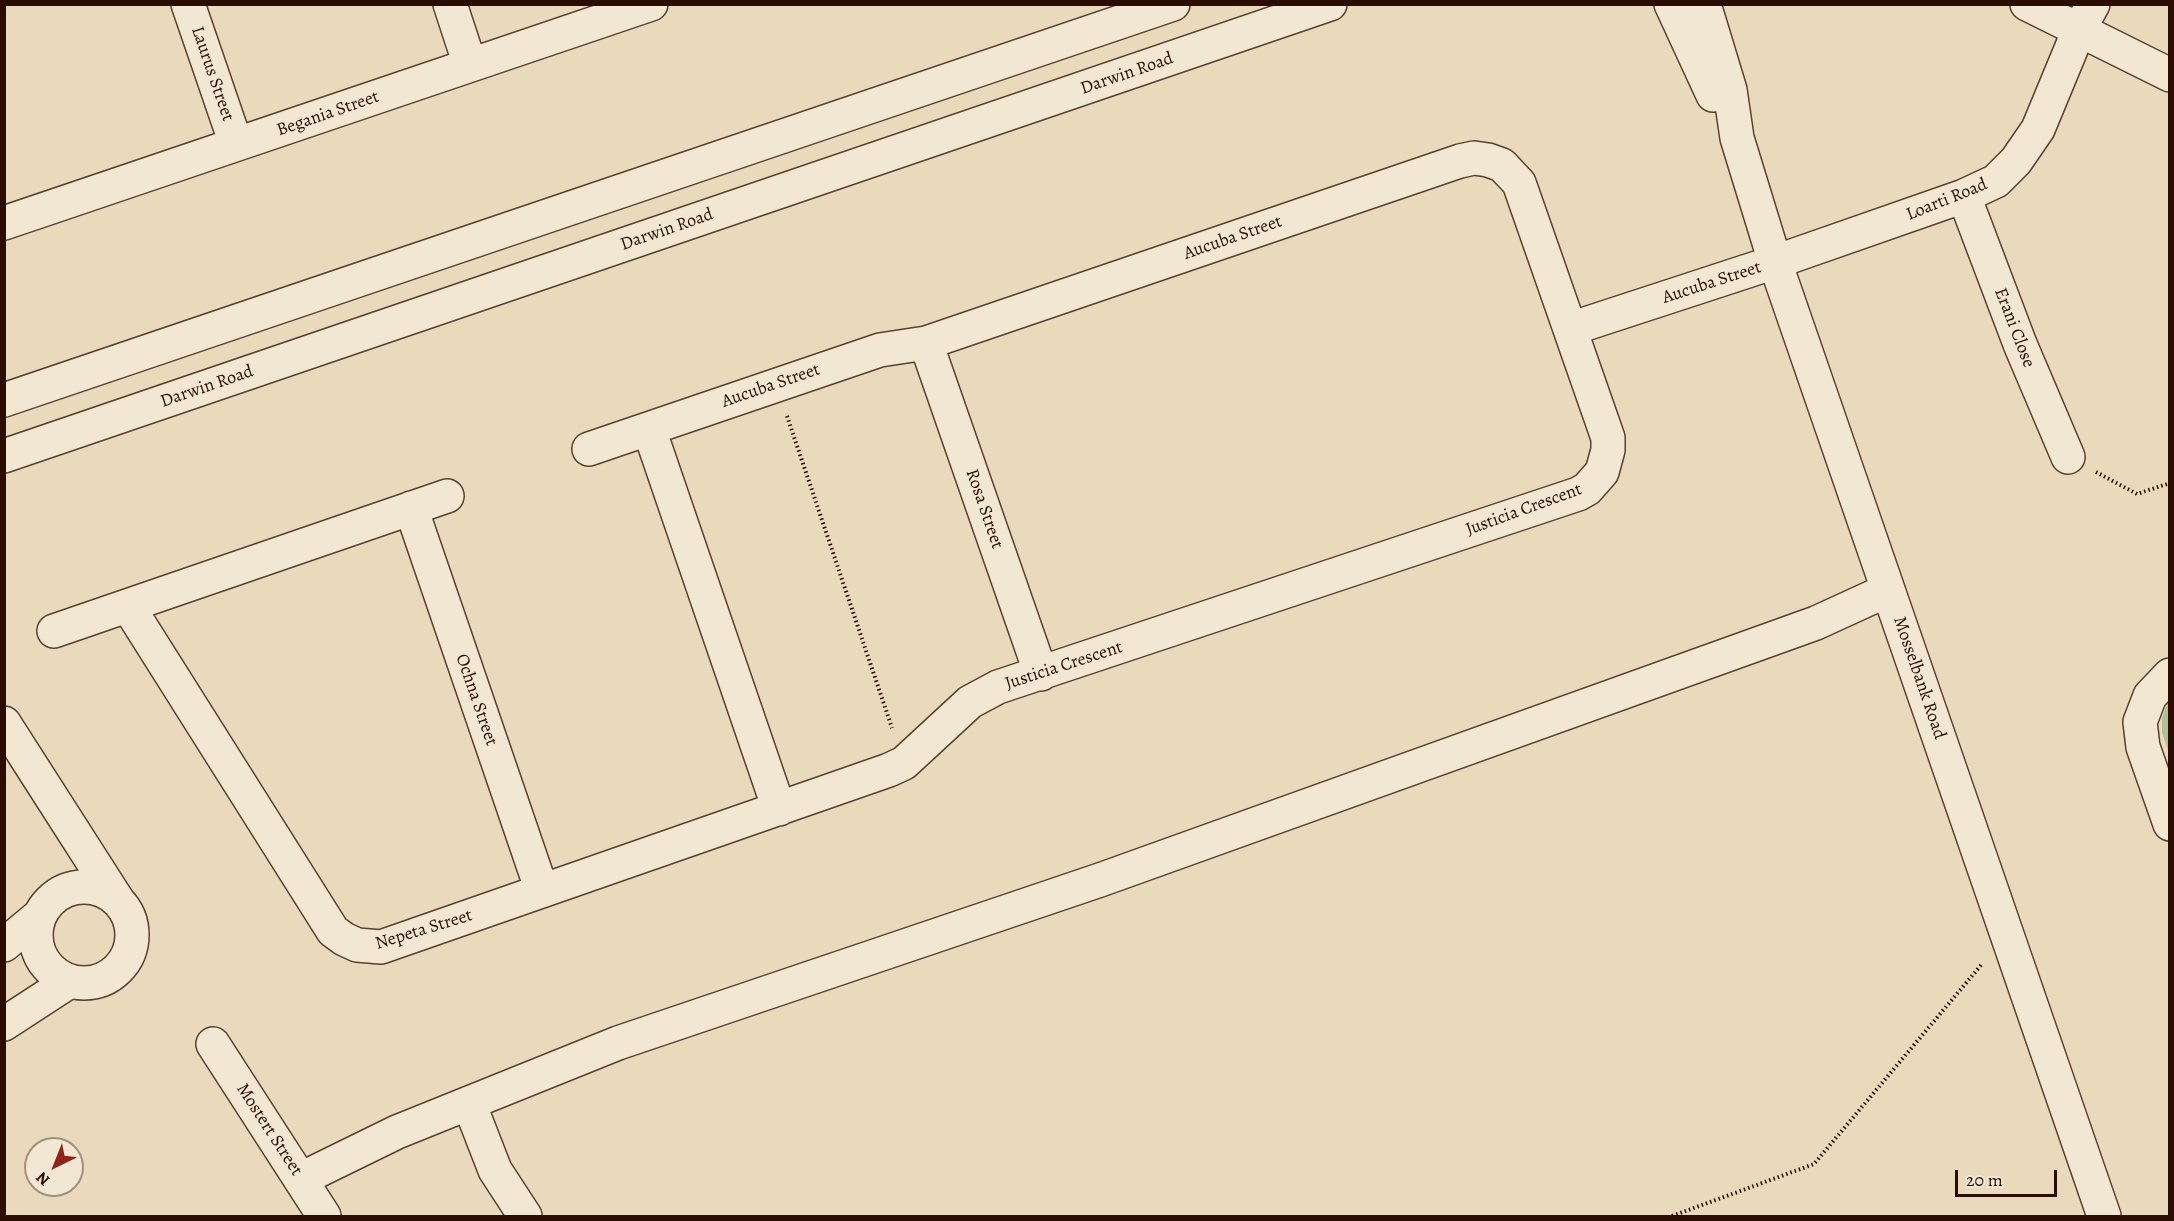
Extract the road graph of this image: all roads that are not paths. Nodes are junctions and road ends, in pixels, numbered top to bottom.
1 (188, 4) edge
2 (450, 4) edge
3 (651, 4) edge
4 (1173, 4) edge
5 (1330, 4) edge
6 (1671, 4) edge
7 (1704, 4) edge
8 (2027, 4) edge
9 (2086, 17) edge
10 (470, 65) junction
11 (2169, 75) edge
12 (1737, 138) junction
13 (236, 144) junction
14 (1964, 196) junction
15 (4, 223) edge
16 (1775, 262) junction
17 (1570, 329) junction
18 (926, 343) junction
19 (4, 400) edge
20 (649, 429) junction
21 (589, 449) dead end
22 (4, 456) edge
23 (2068, 457) road end
24 (447, 496) dead end
25 (411, 508) junction
26 (1888, 591) junction
27 (128, 606) junction
28 (54, 631) dead end
29 (1041, 674) junction
30 (2169, 675) edge
31 (4, 723) edge
32 (779, 809) junction
33 (68, 822) junction
34 (2169, 824) edge
35 (542, 891) junction
36 (118, 901) junction
37 (45, 907) junction
38 (4, 945) edge
39 (70, 981) junction
40 (4, 1024) edge
41 (213, 1044) dead end
42 (469, 1103) junction
43 (301, 1179) junction
44 (324, 1216) edge
45 (525, 1216) edge
46 (2104, 1216) edge

1 - 13 street, Laurus Street
2 - 10 street
3 - 10 street, Begania Street
4 - 19 street
5 - 22 street, Darwin Road
6 - 12 street, Mosselbank Road
7 - 12 street, Mosselbank Road
8 - 9 street
9 - 11 street
9 - 14 street, Loarti Road
10 - 13 street, Begania Street
12 - 16 street, Mosselbank Road
13 - 15 street, Begania Street
14 - 16 street, Loarti Road
14 - 23 street, Erani Close
16 - 17 street, Aucuba Street
16 - 26 street, Mosselbank Road
17 - 18 street, Aucuba Street
17 - 29 street, Justicia Crescent
18 - 20 street, Aucuba Street
18 - 29 street, Rosa Street
20 - 21 street, Aucuba Street
20 - 32 street
24 - 25 street
25 - 27 street
25 - 35 street, Ochna Street
26 - 42 street
26 - 46 street, Mosselbank Road
27 - 28 street
27 - 35 street, Nepeta Street
29 - 32 street, Justicia Crescent
30 - 34 street
31 - 33 street
32 - 35 street, Nepeta Street
33 - 36 street
33 - 37 street
36 - 37 street
36 - 39 street
37 - 38 street
37 - 39 street
39 - 40 street
41 - 43 street, Mostert Street
42 - 43 street
42 - 45 street
43 - 44 street, Mostert Street

